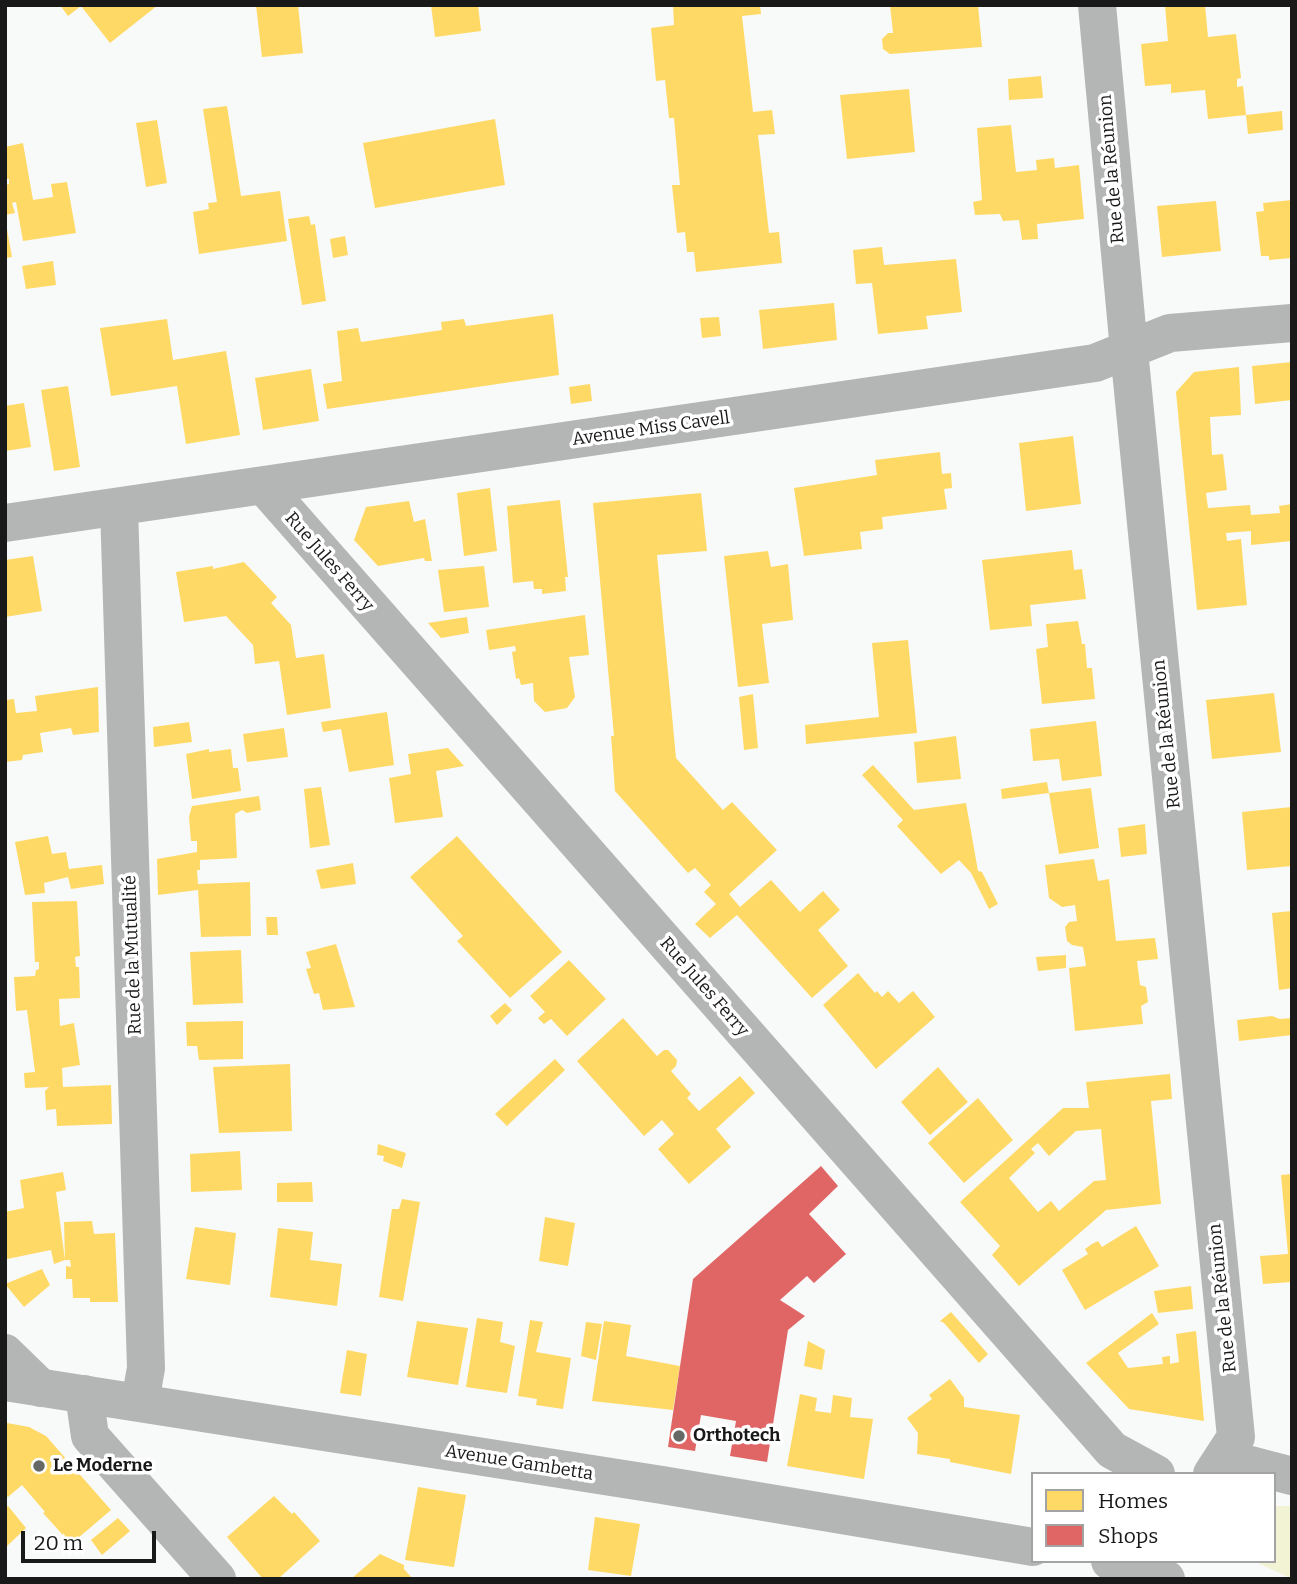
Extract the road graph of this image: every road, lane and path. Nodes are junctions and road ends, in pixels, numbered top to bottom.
1 (1097, 5) edge
2 (1292, 323) edge
3 (1129, 349) junction
4 (264, 486) junction
5 (119, 507) junction
6 (5, 523) edge
7 (5, 1353) edge
8 (23, 1385) edge
9 (84, 1394) junction
10 (141, 1402) junction
11 (1217, 1466) edge
12 (1152, 1472) edge
13 (1262, 1472) edge
14 (1031, 1547) edge
15 (1118, 1563) edge
16 (1159, 1573) edge
17 (216, 1579) edge

1 - 3 street, Rue de la Réunion
2 - 3 street, Avenue Miss Cavell
3 - 4 street, Avenue Miss Cavell
3 - 11 street, Rue de la Réunion
4 - 5 street, Avenue Miss Cavell
4 - 12 street, Rue Jules Ferry
5 - 6 street, Avenue Miss Cavell
5 - 10 street, Rue de la Mutualité
7 - 8 street
8 - 9 street, Avenue Gambetta
9 - 10 street, Avenue Gambetta
9 - 17 street
10 - 14 street, Avenue Gambetta
11 - 13 street
15 - 16 street

